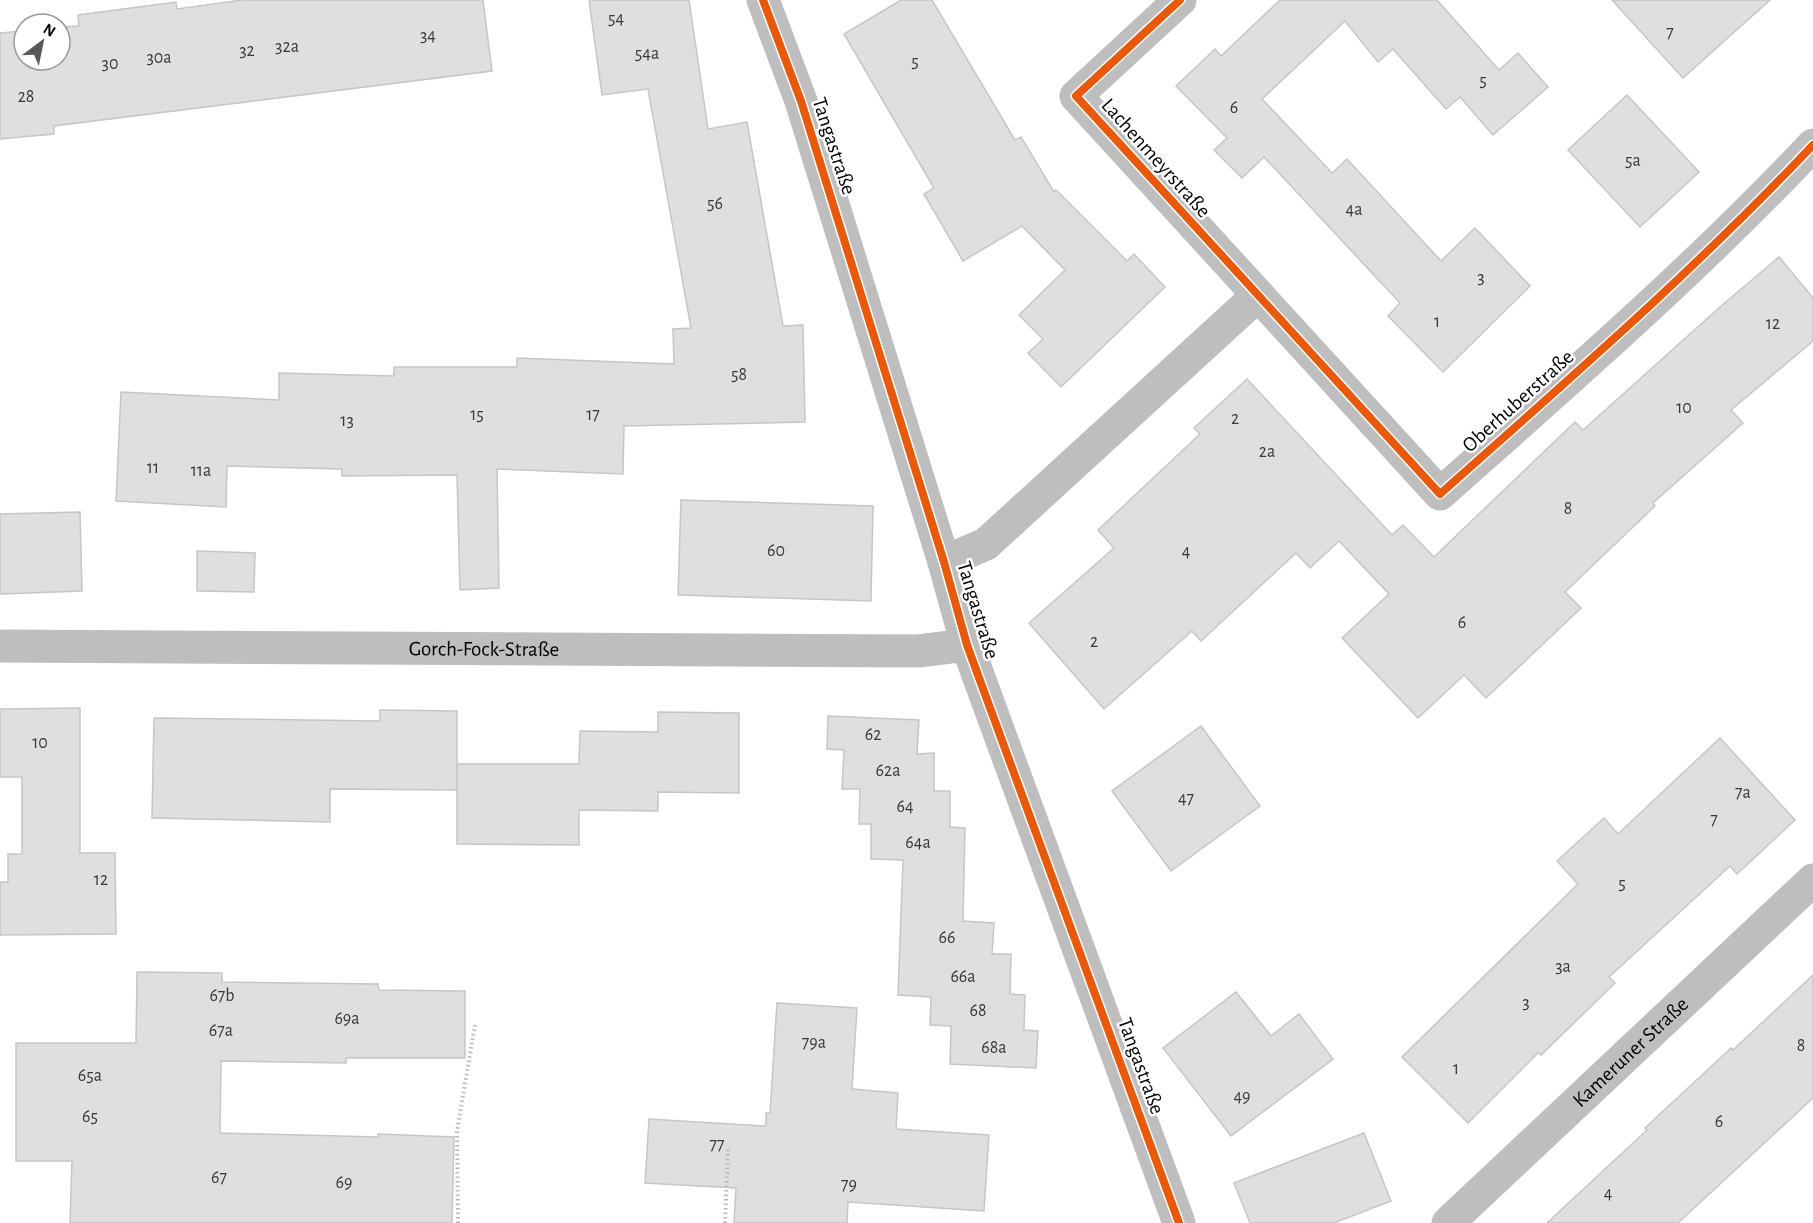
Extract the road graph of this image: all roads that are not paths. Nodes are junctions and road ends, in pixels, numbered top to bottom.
1 (763, 0) edge
2 (1180, 0) edge
3 (1813, 145) edge
4 (1257, 296) junction
5 (944, 562) junction
6 (0, 645) edge
7 (968, 645) junction
8 (1813, 880) edge
9 (1179, 1223) edge
10 (1448, 1223) edge

1 - 5 street, Tangastraße
2 - 4 street, Lachenmeyrstraße
3 - 4 street, Oberhuberstraße
4 - 5 street
5 - 7 street, Tangastraße
6 - 7 street, Gorch-Fock-Straße
7 - 9 street, Tangastraße
8 - 10 street, Kameruner Straße

